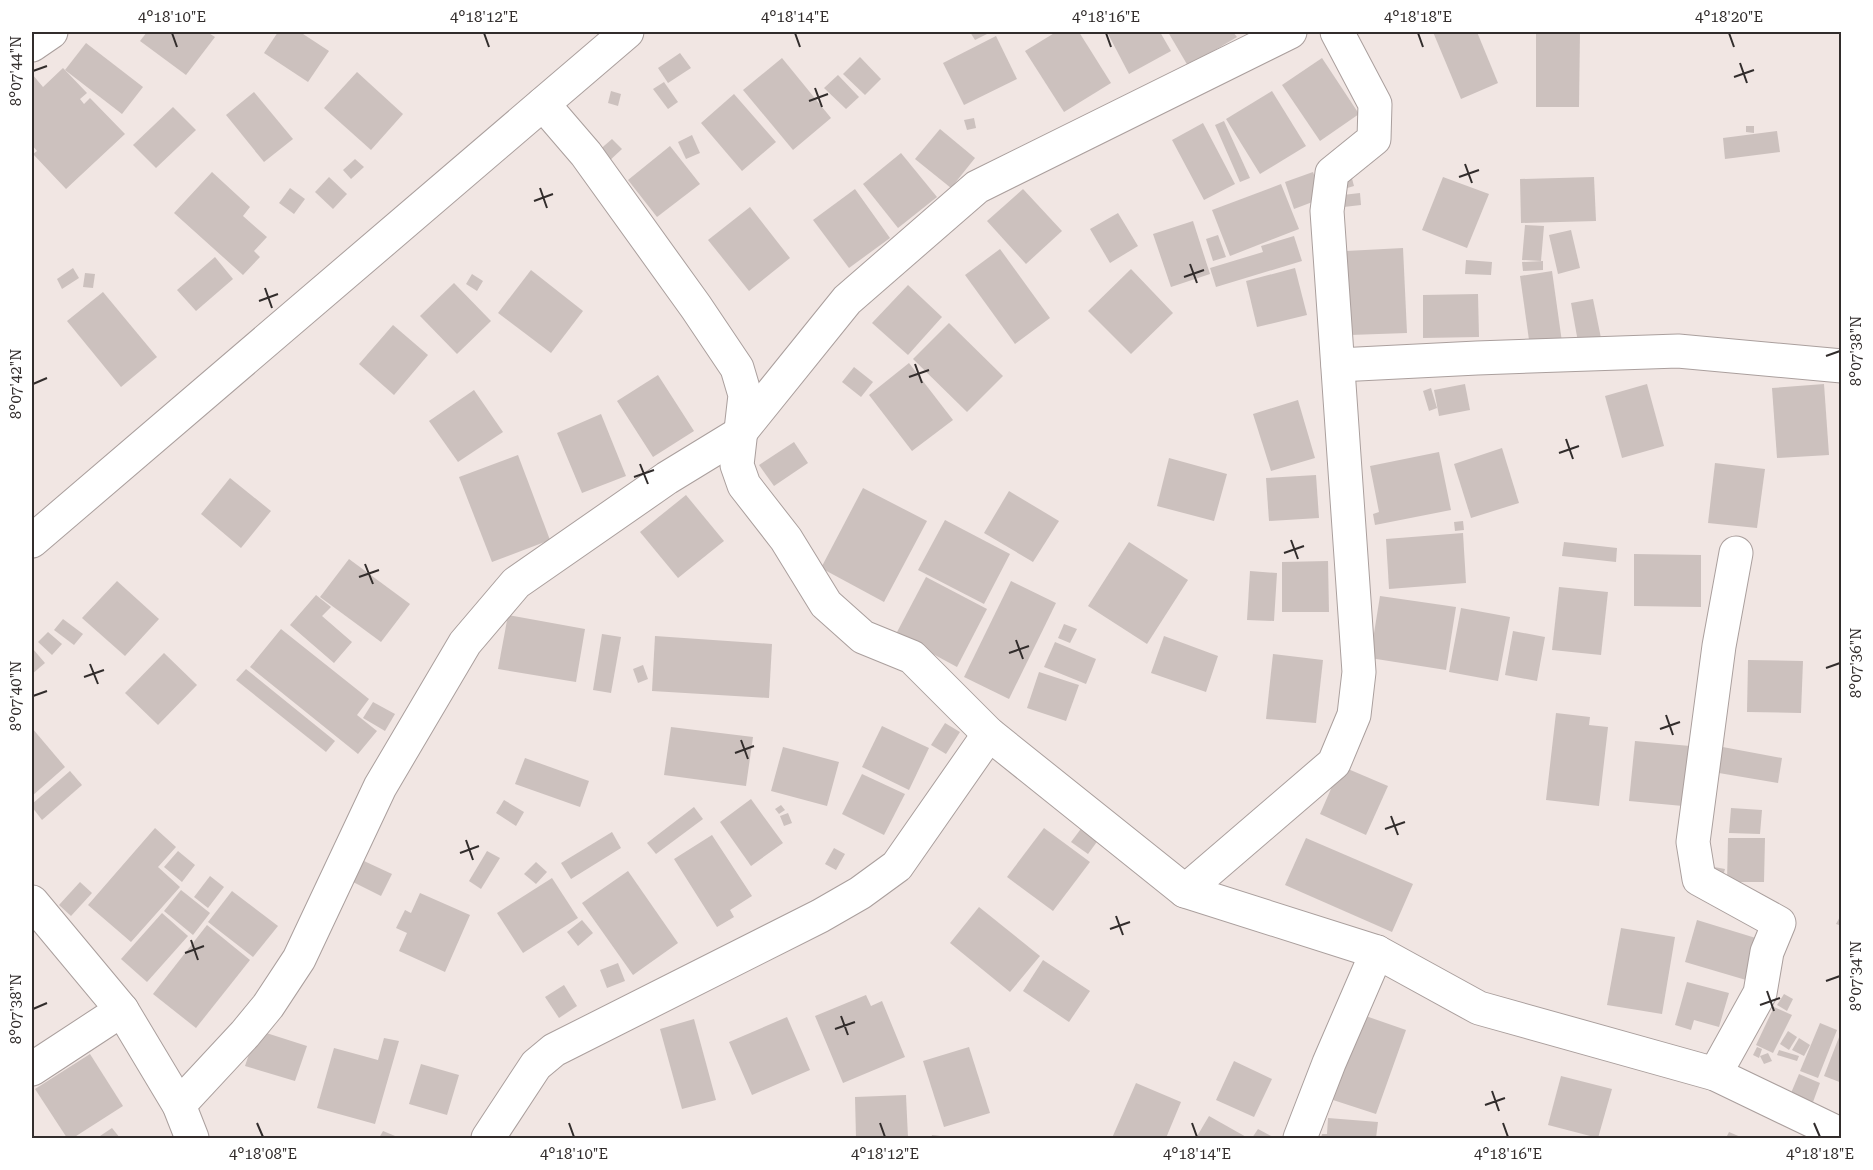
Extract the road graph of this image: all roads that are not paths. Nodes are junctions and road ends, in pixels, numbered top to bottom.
1 (51, 32) edge
2 (1290, 32) edge
3 (1337, 32) edge
4 (617, 35) edge
5 (32, 45) edge
6 (543, 104) junction
7 (1338, 365) junction
8 (1842, 366) edge
9 (739, 434) junction
10 (32, 541) edge
11 (1736, 553) dead end
12 (990, 734) junction
13 (1185, 891) junction
14 (32, 902) edge
15 (1377, 952) junction
16 (122, 1010) junction
17 (32, 1069) edge
18 (1715, 1074) junction
19 (179, 1105) junction
20 (1842, 1135) edge
21 (192, 1138) edge
22 (488, 1138) edge
23 (1300, 1138) edge

1 - 5 street
2 - 9 street
3 - 7 street
4 - 6 street
6 - 9 street
6 - 10 street
7 - 8 street
7 - 13 street
9 - 12 street
9 - 19 street
11 - 18 street
12 - 13 street
12 - 22 street
13 - 15 street
14 - 16 street
15 - 18 street
15 - 23 street
16 - 17 street
16 - 19 street
18 - 20 street
19 - 21 street

